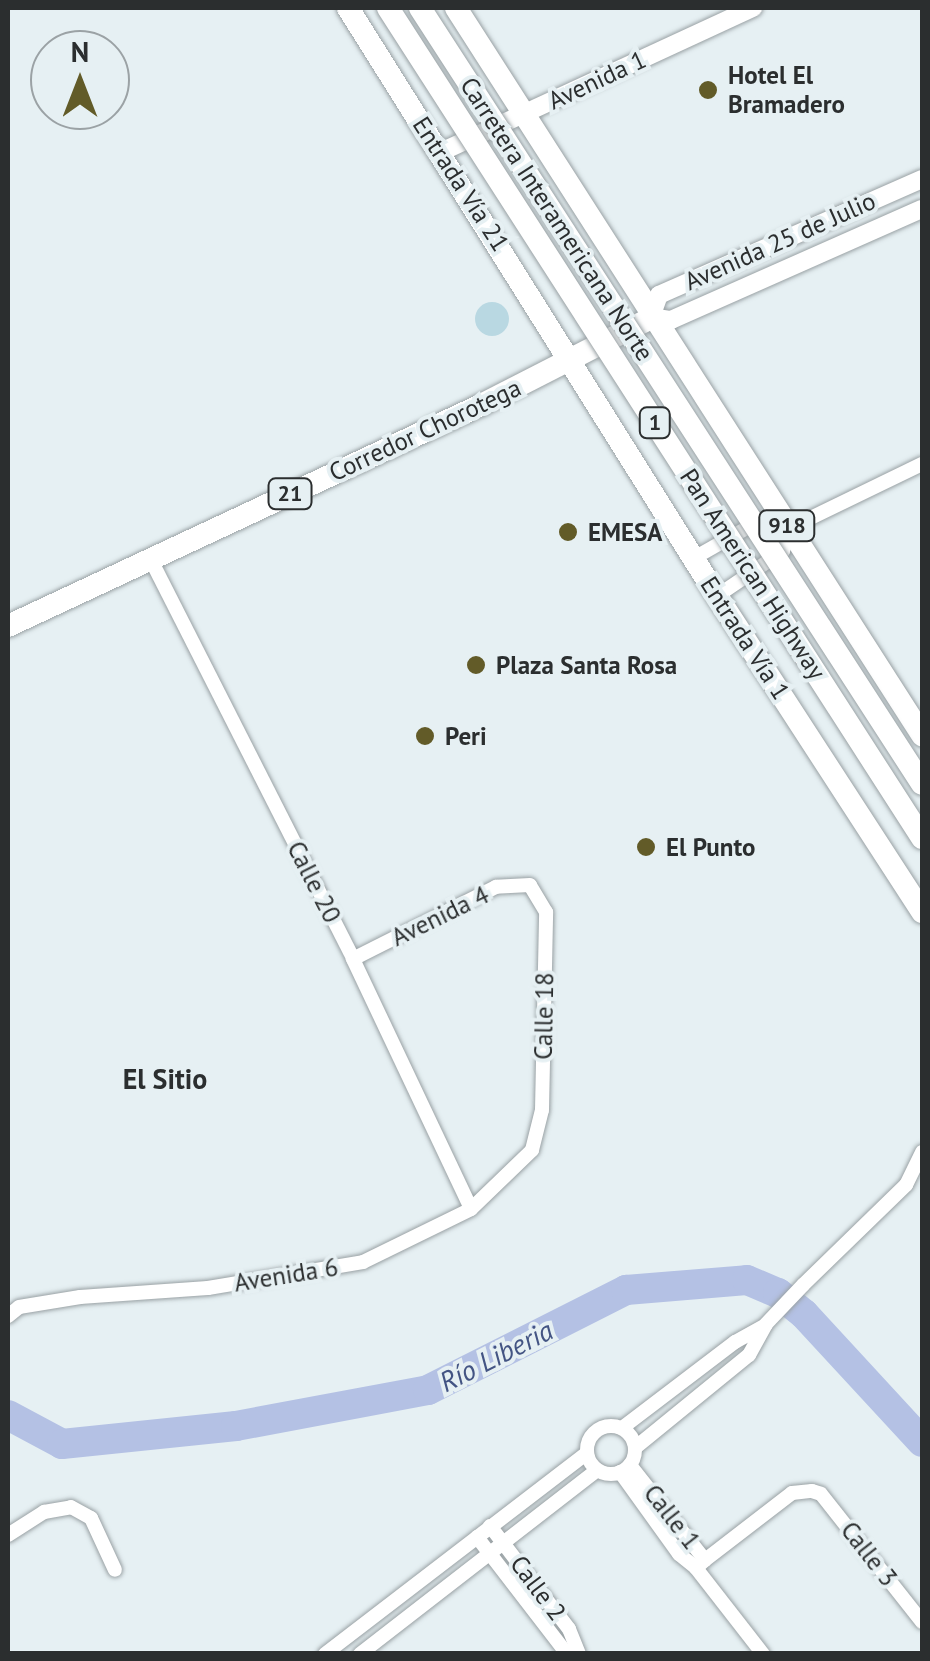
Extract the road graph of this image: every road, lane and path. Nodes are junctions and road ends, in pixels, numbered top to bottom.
1 (348, 8) edge
2 (388, 8) edge
3 (420, 8) edge
4 (456, 8) edge
5 (753, 8) edge
6 (522, 114) junction
7 (441, 152) junction
8 (922, 178) edge
9 (922, 208) edge
10 (652, 317) junction
11 (571, 361) junction
12 (922, 464) edge
13 (788, 529) junction
14 (150, 558) junction
15 (694, 558) junction
16 (717, 596) junction
17 (8, 626) edge
18 (921, 729) edge
19 (922, 784) edge
20 (922, 838) edge
21 (530, 885) joint
22 (922, 912) edge
23 (352, 959) junction
24 (532, 1150) joint
25 (922, 1152) edge
26 (471, 1209) junction
27 (8, 1316) edge
28 (770, 1320) junction
29 (622, 1428) junction
30 (636, 1447) junction
31 (588, 1454) junction
32 (625, 1469) junction
33 (597, 1470) junction
34 (490, 1526) junction
35 (8, 1534) edge
36 (477, 1536) junction
37 (504, 1543) junction
38 (490, 1553) junction
39 (701, 1564) junction
40 (114, 1570) dead end
41 (922, 1622) edge
42 (325, 1654) edge
43 (360, 1654) edge
44 (567, 1654) edge
45 (579, 1654) edge
46 (763, 1654) edge

1 - 7 main road, Entrada Vía 21
2 - 20 main road, Pan American Highway / 1, bridge
3 - 19 main road, Carretera Interamericana Norte / 1, bridge
4 - 6 main road
5 - 6 street, Avenida 1
6 - 7 street, Avenida 1
6 - 10 main road
7 - 11 main road, Entrada Vía 21
8 - 10 street, Avenida 25 de Julio
9 - 10 street, Avenida 25 de Julio
10 - 11 main road, Avenida 25 de Julio
10 - 13 main road, 918
11 - 14 main road, Corredor Chorotega / 21
11 - 15 main road, Entrada Vía 1 / 1
12 - 13 street
13 - 15 street
13 - 16 street
13 - 18 main road, 918
14 - 17 main road, Corredor Chorotega / 21
14 - 23 street, Calle 20
15 - 16 main road, Entrada Vía 1 / 1
16 - 22 main road, Entrada Vía 1 / 1
21 - 23 street, Avenida 4
21 - 24 street, Calle 18
23 - 26 street, Calle 20
24 - 26 street, Avenida 6
25 - 28 street
26 - 27 street, Avenida 6
28 - 29 street
28 - 30 street
29 - 30 street
29 - 31 street
30 - 32 street
31 - 33 street
31 - 34 street
32 - 33 street
32 - 39 street, Calle 1
33 - 37 street
34 - 36 street
34 - 37 street, Calle 2
35 - 40 street
36 - 38 street, Calle 2
36 - 42 street
37 - 38 street
37 - 45 street, Calle 2
38 - 43 street
38 - 44 street, Calle 2
39 - 41 street, Calle 3
39 - 46 street, Calle 1

